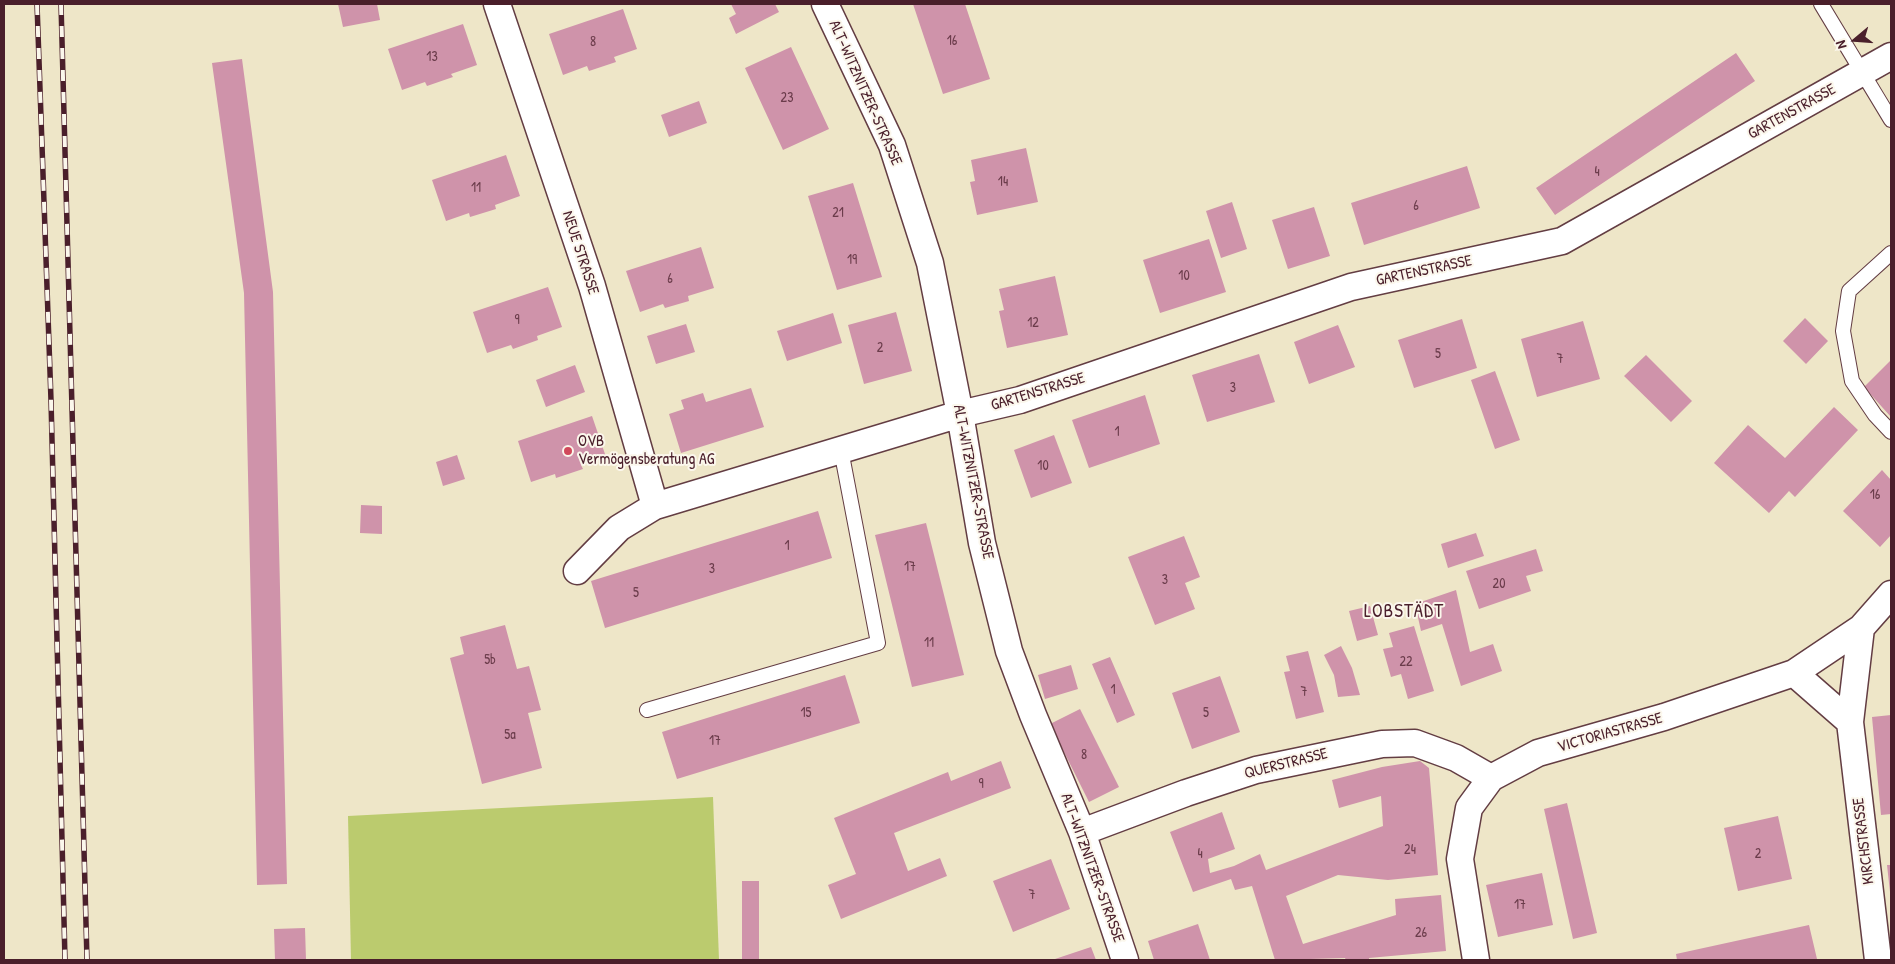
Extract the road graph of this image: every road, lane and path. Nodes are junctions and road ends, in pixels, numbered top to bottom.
1 (497, 4) edge
2 (825, 4) edge
3 (1821, 4) edge
4 (1891, 56) edge
5 (1863, 72) junction
6 (1891, 120) edge
7 (1891, 253) edge
8 (960, 414) junction
9 (1891, 432) edge
10 (841, 450) junction
11 (655, 506) junction
12 (576, 570) dead end
13 (1891, 594) edge
14 (1861, 628) junction
15 (1794, 673) junction
16 (647, 710) dead end
17 (1850, 722) junction
18 (1491, 778) junction
19 (1082, 832) junction
20 (1125, 960) edge
21 (1476, 960) edge
22 (1878, 960) edge

1 - 11 street, NEUE STRASSE
2 - 8 street, ALT-WITZNITZER-STRASSE
3 - 5 lane
4 - 5 street
5 - 6 lane
5 - 8 street, GARTENSTRASSE
7 - 9 lane
8 - 10 street
8 - 19 street, ALT-WITZNITZER-STRASSE
10 - 11 street
10 - 16 lane
11 - 12 street
13 - 14 street, VICTORIASTRASSE
14 - 15 street, VICTORIASTRASSE
14 - 17 street, KIRCHSTRASSE
15 - 17 street
15 - 18 street, VICTORIASTRASSE
17 - 22 street, KIRCHSTRASSE
18 - 19 street, QUERSTRASSE
18 - 21 street, VICTORIASTRASSE
19 - 20 street, ALT-WITZNITZER-STRASSE

